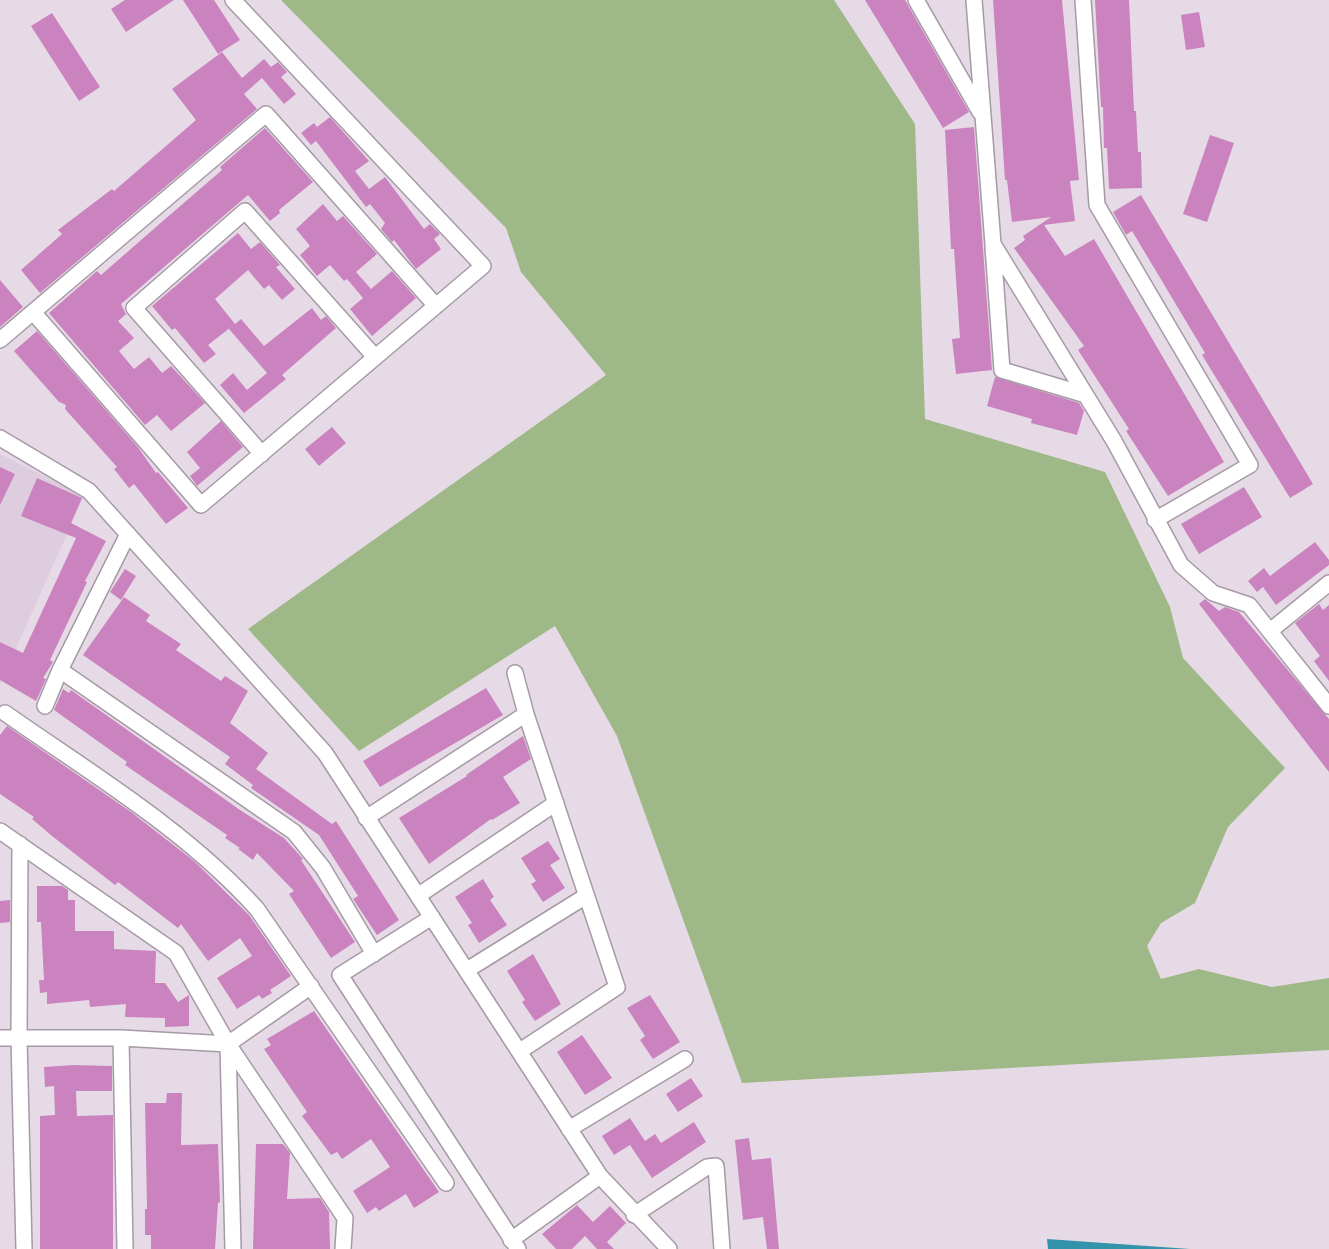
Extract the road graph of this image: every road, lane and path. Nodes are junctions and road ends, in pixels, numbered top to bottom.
1 (233, 0) edge
2 (916, 0) edge
3 (974, 0) edge
4 (1083, 0) edge
5 (983, 118) junction
6 (993, 244) junction
7 (436, 306) junction
8 (33, 312) junction
9 (0, 340) edge
10 (375, 357) junction
11 (1086, 395) junction
12 (0, 438) edge
13 (262, 454) junction
14 (1155, 520) junction
15 (128, 534) junction
16 (1329, 584) edge
17 (1270, 631) junction
18 (60, 670) junction
19 (515, 674) dead end
20 (1327, 700) edge
21 (45, 706) dead end
22 (5, 713) dead end
23 (526, 714) junction
24 (556, 803) junction
25 (366, 818) junction
26 (0, 831) edge
27 (20, 844) junction
28 (419, 895) junction
29 (586, 896) junction
30 (432, 918) junction
31 (374, 954) junction
32 (466, 970) junction
33 (311, 986) junction
34 (0, 1038) edge
35 (19, 1038) junction
36 (121, 1038) junction
37 (228, 1044) junction
38 (520, 1051) junction
39 (685, 1059) dead end
40 (569, 1129) junction
41 (600, 1176) junction
42 (446, 1184) dead end
43 (634, 1215) junction
44 (515, 1244) edge
45 (24, 1249) edge
46 (125, 1249) edge
47 (233, 1249) edge
48 (343, 1249) edge
49 (669, 1249) edge
50 (722, 1249) edge

1 - 7 street
2 - 5 street
3 - 5 street
4 - 14 street
5 - 6 street
6 - 11 street
6 - 11 street
7 - 8 street
7 - 10 street
8 - 9 street
8 - 13 street
10 - 13 street
10 - 13 street
11 - 14 street
12 - 15 street
14 - 17 street
15 - 18 street
15 - 25 street
16 - 17 street
17 - 20 street
18 - 21 street
18 - 31 street
19 - 23 street
22 - 33 street
23 - 24 street
23 - 25 street
24 - 28 street
24 - 29 street
25 - 28 street
26 - 27 street
27 - 35 street
27 - 37 street
28 - 30 street
29 - 32 street
29 - 38 street
30 - 31 street
30 - 32 street
31 - 44 street
32 - 38 street
33 - 37 street
33 - 42 street
34 - 35 street
35 - 36 street
35 - 45 street
36 - 37 street
36 - 46 street
37 - 47 street
37 - 48 street
38 - 40 street
39 - 40 street
40 - 41 street
41 - 43 street
41 - 44 street
43 - 49 street
43 - 50 street

